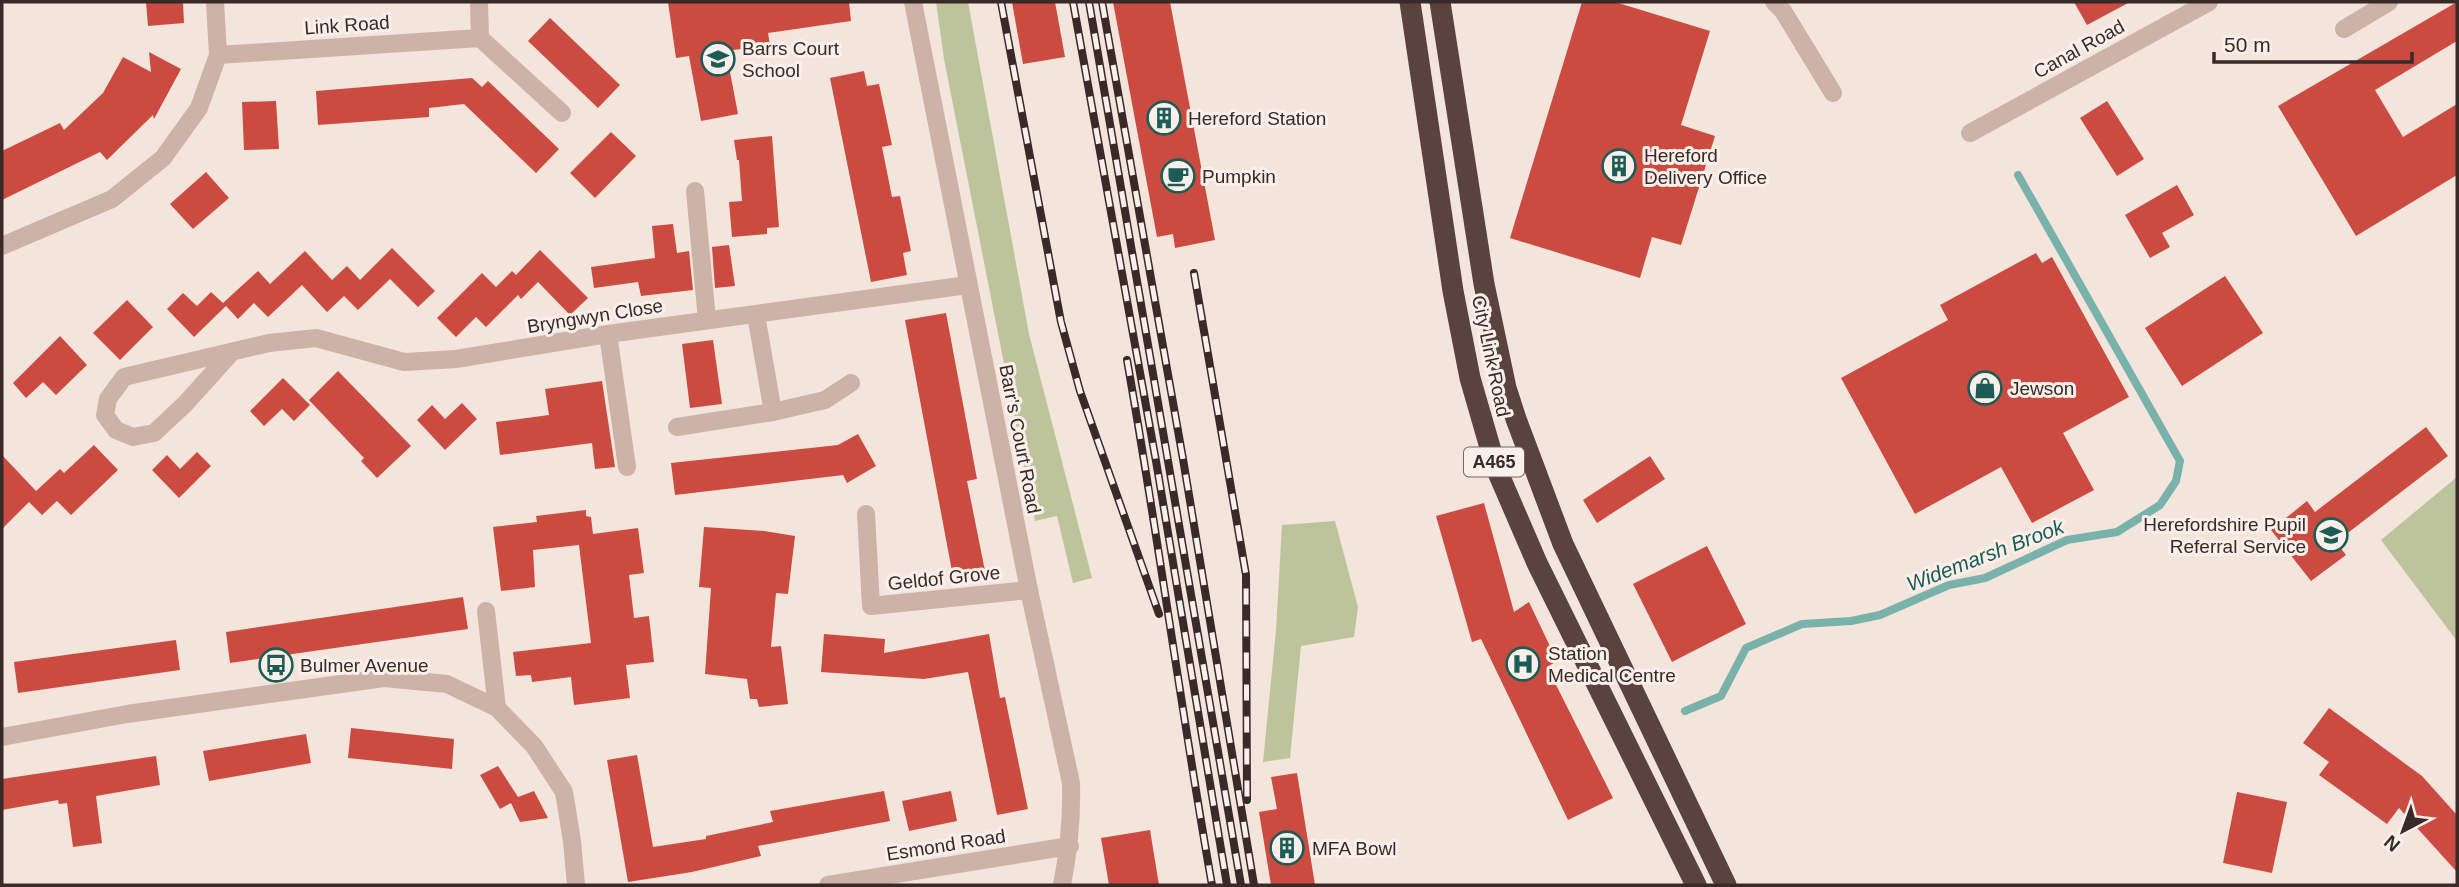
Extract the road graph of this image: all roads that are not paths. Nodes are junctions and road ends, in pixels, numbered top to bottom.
1 (215, 2) edge
2 (479, 2) edge
3 (914, 2) edge
4 (1410, 2) edge
5 (1440, 2) edge
6 (1774, 2) edge
7 (2209, 2) edge
8 (2389, 2) edge
9 (2344, 29) dead end
10 (480, 38) junction
11 (218, 55) junction
12 (1833, 93) dead end
13 (562, 113) dead end
14 (1970, 133) dead end
15 (695, 191) dead end
16 (2, 246) edge
17 (968, 285) junction
18 (756, 315) junction
19 (706, 320) junction
20 (608, 334) junction
21 (231, 353) junction
22 (852, 383) dead end
23 (773, 412) junction
24 (677, 427) dead end
25 (627, 467) dead end
26 (866, 514) dead end
27 (1029, 590) junction
28 (486, 611) dead end
29 (497, 708) junction
30 (2, 737) edge
31 (1070, 846) junction
32 (576, 885) edge
33 (828, 885) edge
34 (1062, 885) edge
35 (1696, 885) edge
36 (1726, 885) edge

1 - 11 street
2 - 10 street
3 - 17 street, Barr's Court Road
4 - 35 highway, City Link Road / A465
5 - 36 highway, City Link Road / A465
6 - 12 street
7 - 14 street, Canal Road
8 - 9 street
10 - 11 street, Link Road
10 - 13 street
11 - 16 street
15 - 19 street
17 - 18 street, Bryngwyn Close
17 - 27 street, Barr's Court Road
18 - 19 street, Bryngwyn Close
18 - 23 street
19 - 20 street, Bryngwyn Close
20 - 21 street, Bryngwyn Close
20 - 25 street
21 - 21 street, Bryngwyn Close
22 - 23 street
23 - 24 street
26 - 27 street, Geldof Grove
27 - 31 street, Barr's Court Road
28 - 29 street
29 - 30 street
29 - 32 street
31 - 33 street, Esmond Road
31 - 34 street, Barr's Court Road

